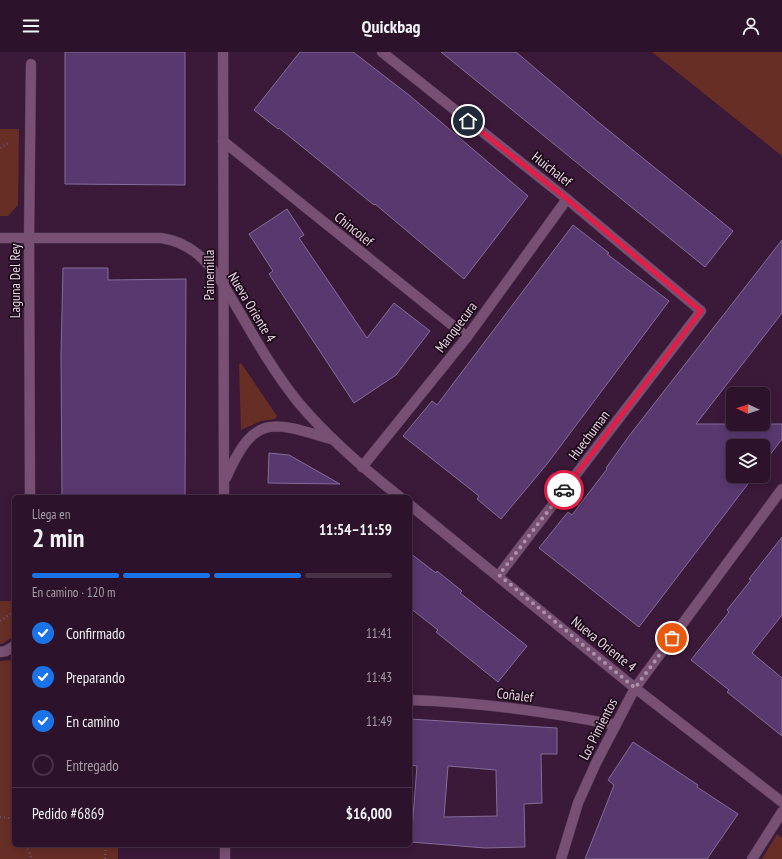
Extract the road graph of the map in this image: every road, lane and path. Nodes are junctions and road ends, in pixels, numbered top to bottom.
1 (223, 52) edge
2 (382, 52) edge
3 (31, 64) dead end
4 (223, 142) junction
5 (567, 199) junction
6 (0, 238) edge
7 (29, 238) junction
8 (223, 284) junction
9 (701, 311) joint
10 (466, 338) junction
11 (332, 439) junction
12 (362, 467) junction
13 (224, 481) junction
14 (782, 489) edge
15 (30, 495) edge
16 (224, 495) edge
17 (397, 495) edge
18 (412, 507) edge
19 (499, 575) junction
20 (12, 613) edge
21 (0, 621) edge
22 (12, 647) edge
23 (0, 652) edge
24 (635, 688) junction
25 (412, 700) edge
26 (616, 725) junction
27 (782, 802) edge
28 (782, 812) edge
29 (0, 817) edge
30 (12, 821) edge
31 (27, 847) edge
32 (106, 847) edge
33 (225, 847) edge
34 (32, 859) edge
35 (105, 859) edge
36 (225, 859) edge
37 (561, 859) edge
38 (752, 859) edge

1 - 4 street, Painemilla
2 - 5 street, Huichalef
3 - 7 street, Laguna Del Rey
4 - 8 street, Painemilla
4 - 10 street, Chincolef
5 - 9 street, Huichalef
5 - 10 street, Manquecura
6 - 7 street, Nueva Oriente 4
7 - 8 street, Nueva Oriente 4
7 - 15 street, Laguna Del Rey
8 - 11 street, Nueva Oriente 4
8 - 13 street, Painemilla
9 - 19 street, Huechuman
10 - 12 street, Manquecura
11 - 12 street, Nueva Oriente 4
11 - 13 street, Nueva Oriente 4
12 - 17 street, Nueva Oriente 4
13 - 16 street, Painemilla
14 - 24 street, Los Pimientos
18 - 19 street, Nueva Oriente 4
19 - 24 street, Nueva Oriente 4
20 - 21 path
22 - 23 street
24 - 26 street, Los Pimientos
24 - 27 street, Nueva Oriente 4
25 - 26 street, Coñalef
26 - 37 street, Los Pimientos
28 - 38 street
29 - 30 path
31 - 34 path
32 - 35 path
33 - 36 street

